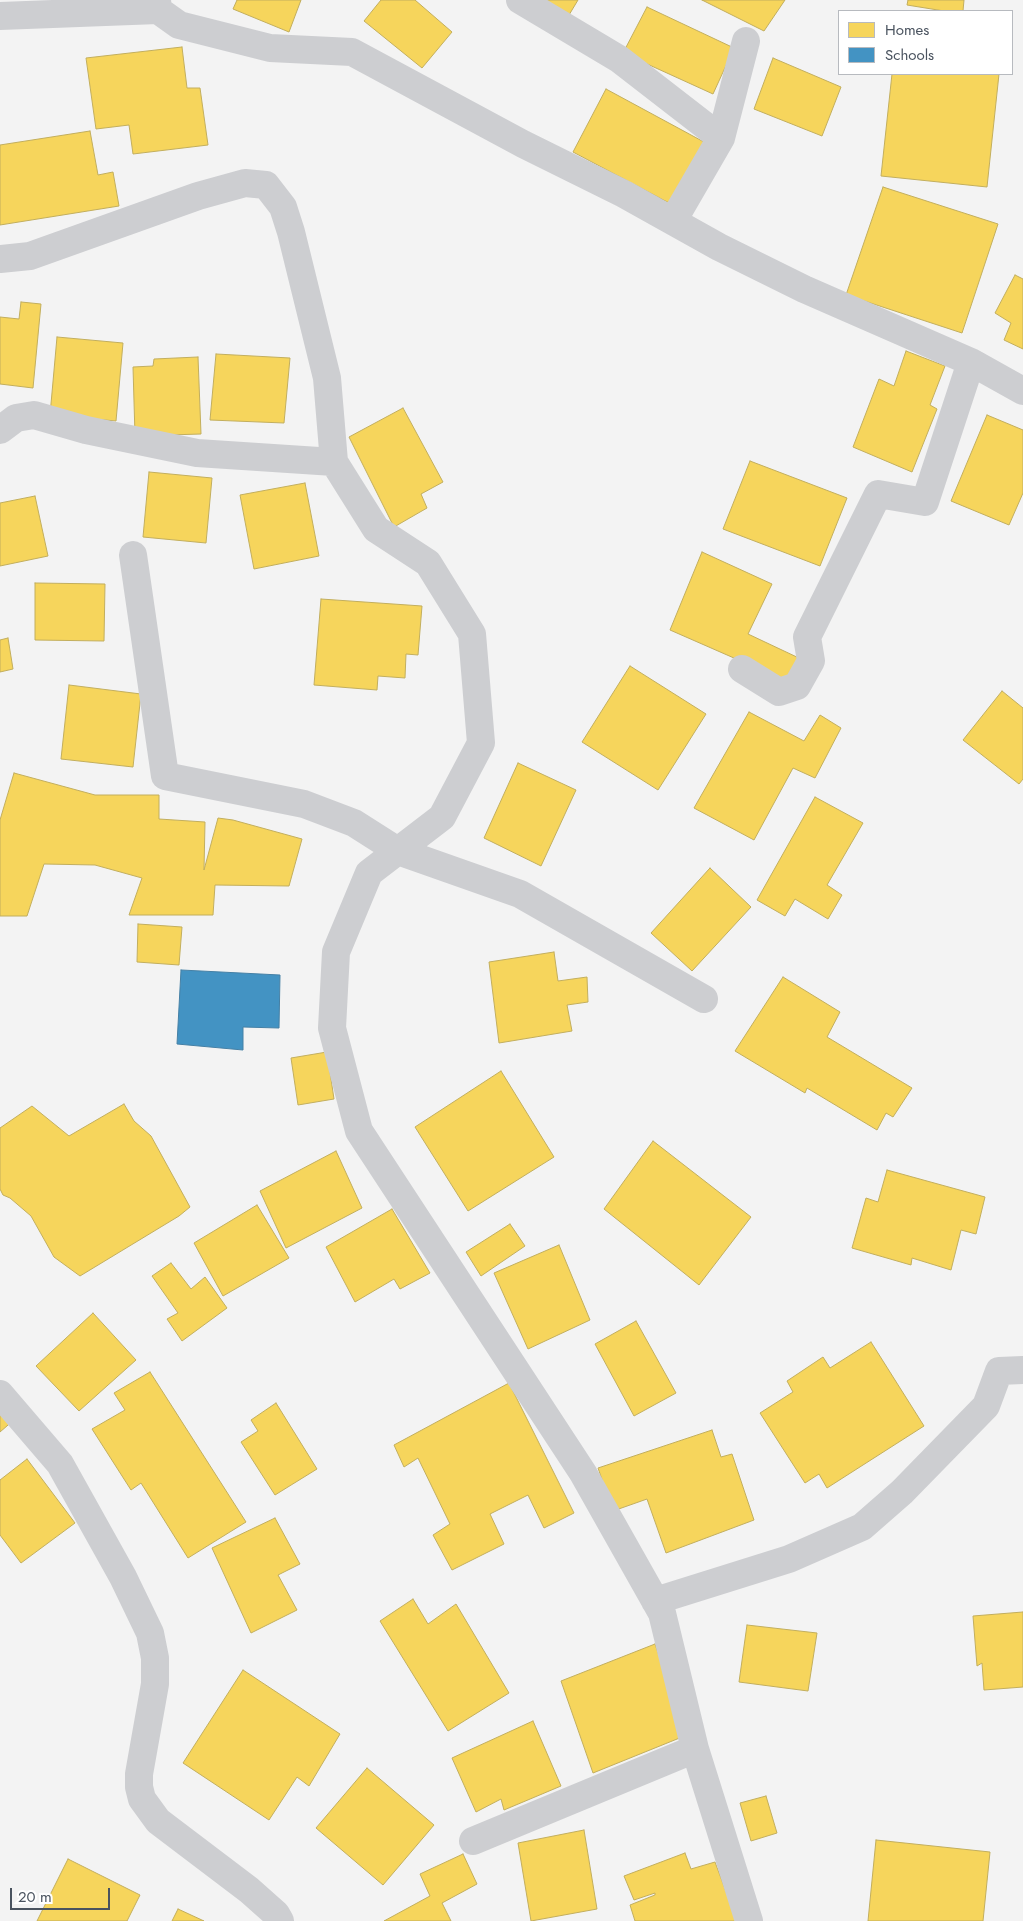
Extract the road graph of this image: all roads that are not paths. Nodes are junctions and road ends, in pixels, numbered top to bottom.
1 (520, 0) edge
2 (157, 5) edge
3 (0, 16) edge
4 (746, 41) dead end
5 (721, 138) junction
6 (673, 221) junction
7 (0, 259) edge
8 (971, 362) junction
9 (1023, 391) edge
10 (0, 430) edge
11 (334, 462) junction
12 (134, 555) dead end
13 (742, 669) dead end
14 (398, 851) junction
15 (704, 999) dead end
16 (1023, 1370) edge
17 (0, 1394) edge
18 (655, 1601) junction
19 (695, 1749) junction
20 (473, 1840) dead end
21 (280, 1921) edge
22 (749, 1921) edge

1 - 5 street
2 - 3 street
2 - 6 street
4 - 5 street
5 - 6 street
6 - 8 street
7 - 11 street
8 - 9 street
8 - 13 street
10 - 11 street
11 - 14 street
12 - 14 street
14 - 15 street
14 - 18 street
16 - 18 street
17 - 21 street
18 - 19 street
19 - 20 street
19 - 22 street

